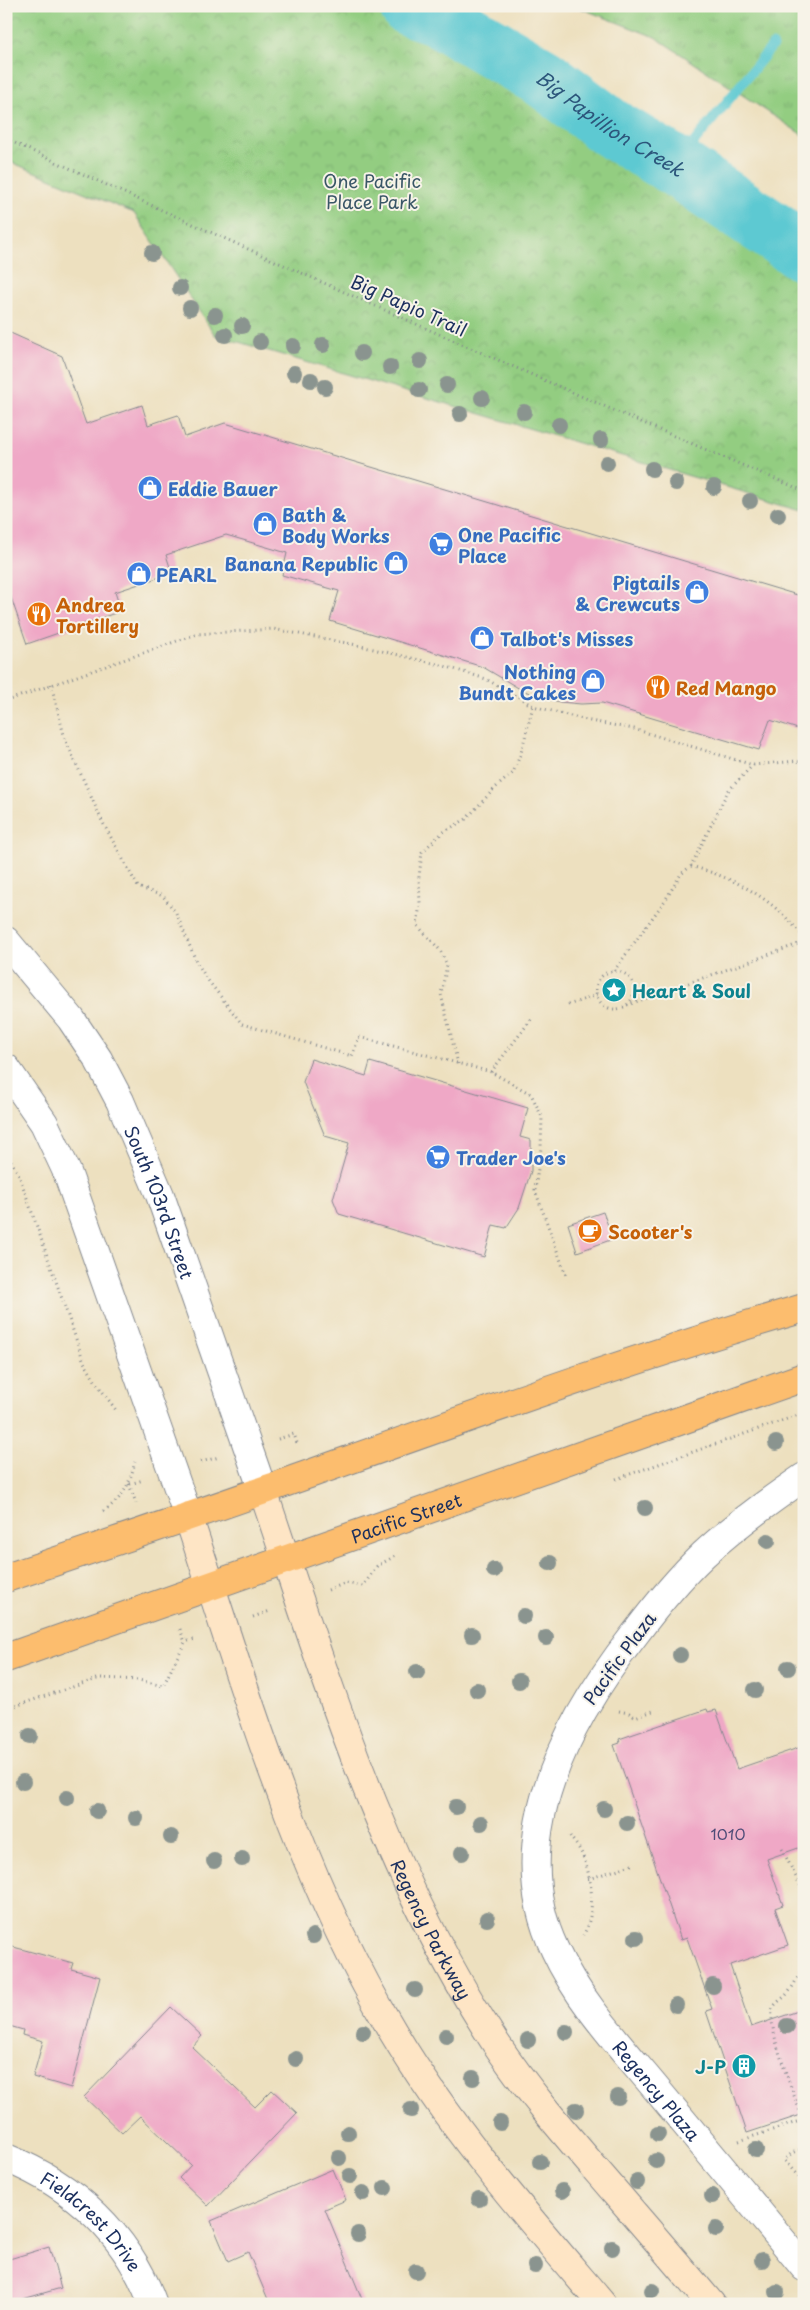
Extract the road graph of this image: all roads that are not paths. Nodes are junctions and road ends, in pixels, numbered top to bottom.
1 (6, 942) edge
2 (6, 1068) edge
3 (804, 1308) edge
4 (804, 1377) edge
5 (804, 1477) edge
6 (263, 1490) junction
7 (188, 1516) junction
8 (286, 1560) junction
9 (6, 1578) edge
10 (211, 1586) junction
11 (6, 1658) edge
12 (538, 1898) joint
13 (6, 2158) edge
14 (804, 2267) edge
15 (153, 2304) edge
16 (602, 2304) edge
17 (712, 2304) edge

1 - 6 street, South 103rd Street
2 - 7 street
3 - 6 main road
4 - 8 main road, Pacific Street
5 - 12 street, Pacific Plaza
6 - 7 main road
6 - 8 main road, Regency Parkway
7 - 9 main road
7 - 10 main road
8 - 10 main road, Pacific Street
8 - 17 main road, Regency Parkway
10 - 11 main road, Pacific Street
10 - 16 main road
12 - 14 street, Regency Plaza
13 - 15 street, Fieldcrest Drive

